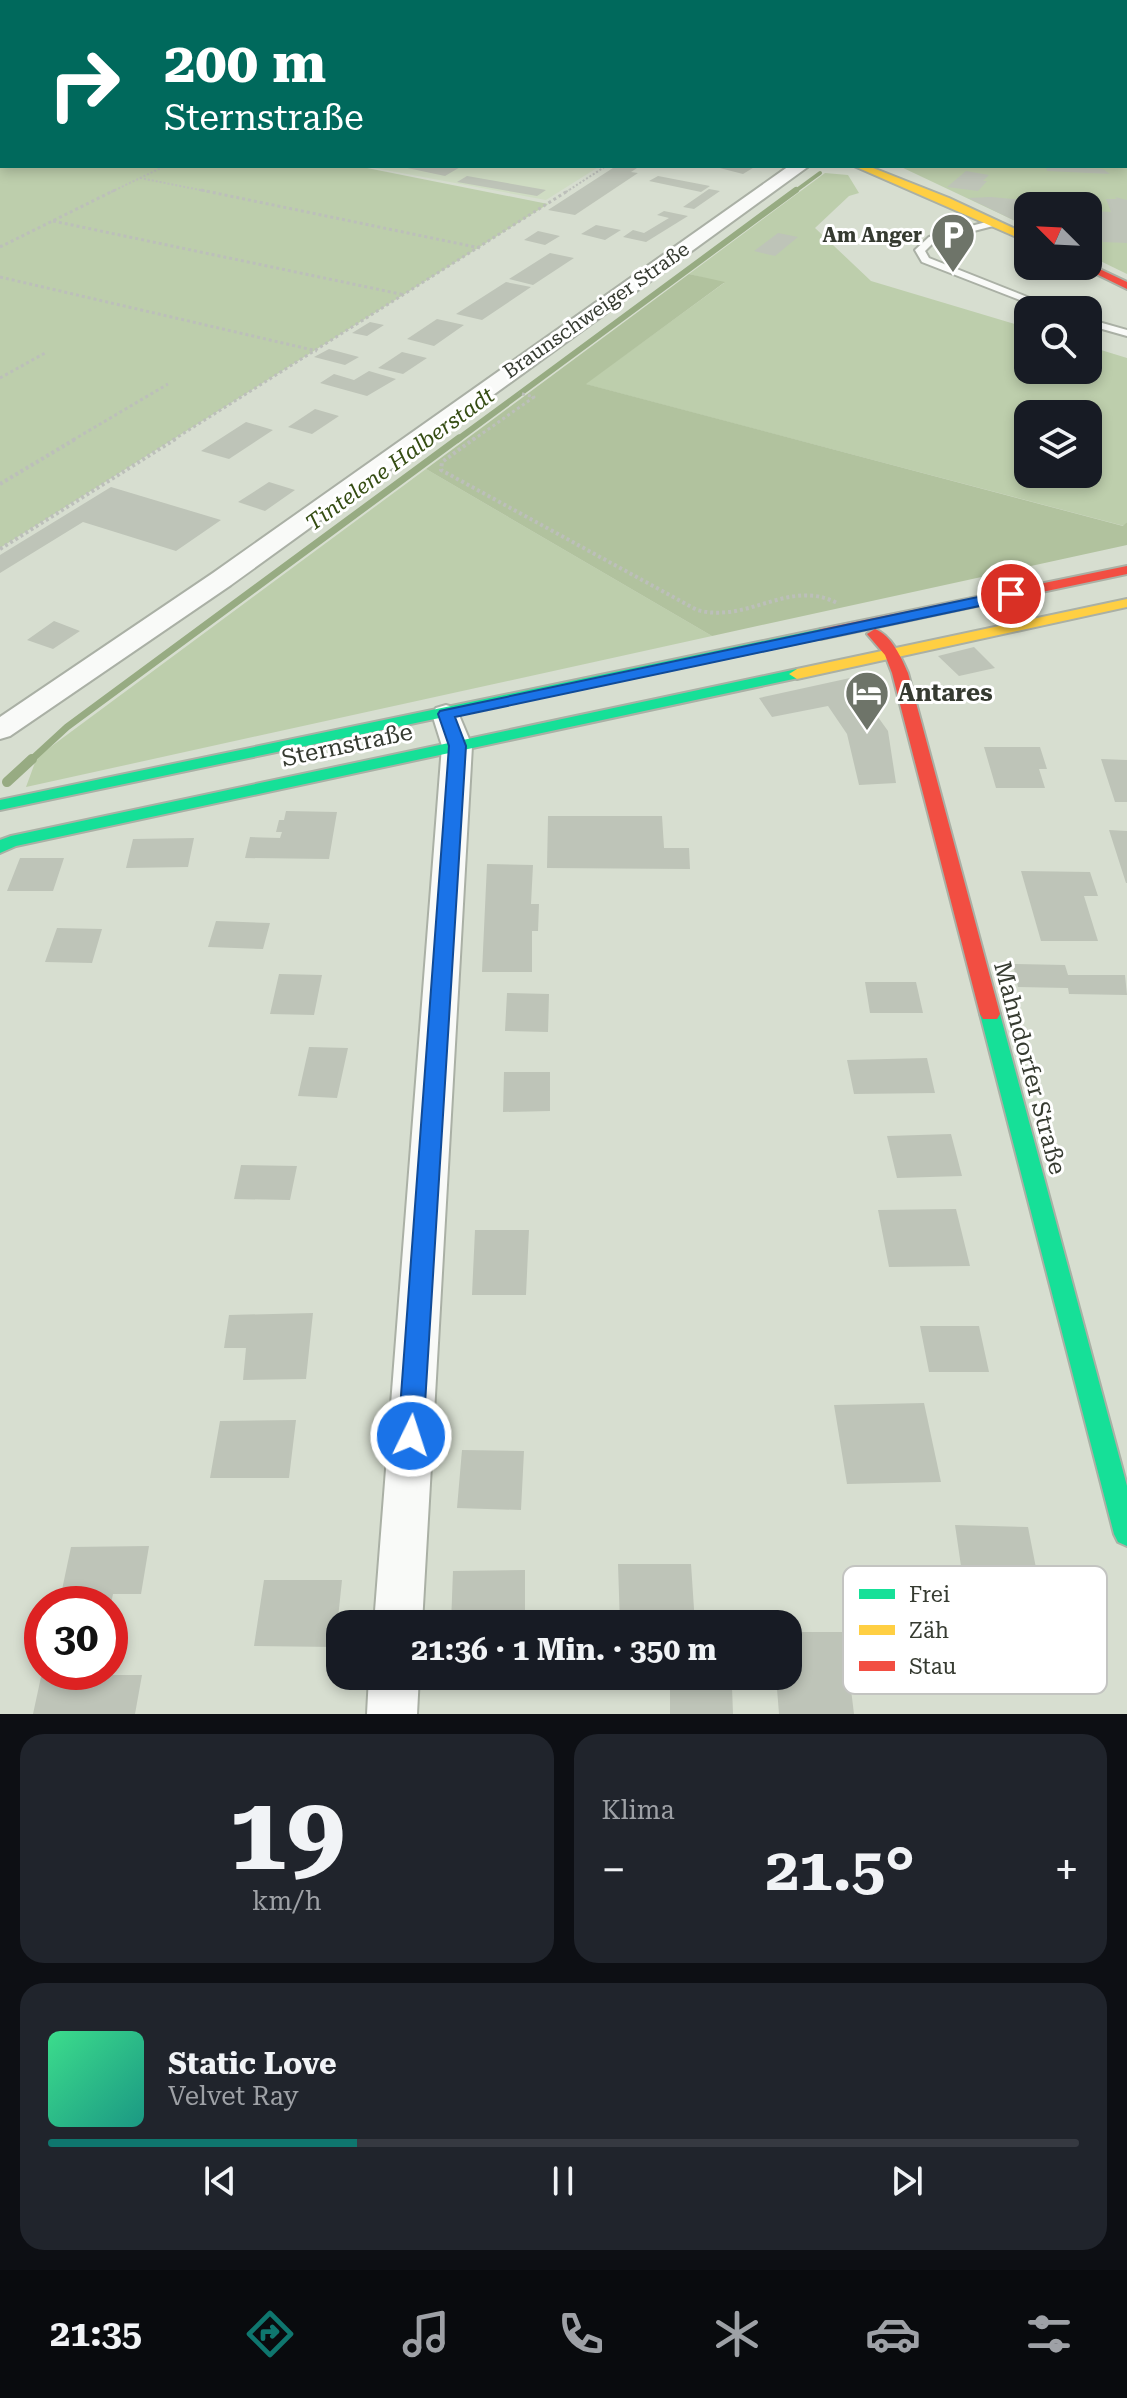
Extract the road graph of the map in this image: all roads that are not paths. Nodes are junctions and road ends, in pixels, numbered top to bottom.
1 (797, 168) edge
2 (864, 168) edge
3 (994, 223) junction
4 (1014, 232) edge
5 (1102, 274) edge
6 (1127, 286) edge
7 (1019, 296) edge
8 (1102, 326) edge
9 (1127, 333) edge
10 (1127, 570) edge
11 (1127, 603) edge
12 (867, 625) junction
13 (892, 654) junction
14 (0, 730) edge
15 (452, 730) junction
16 (0, 805) edge
17 (1, 847) edge
18 (1127, 1534) edge
19 (399, 1610) edge
20 (393, 1690) edge
21 (392, 1714) edge

1 - 14 street, Braunschweiger Straße
2 - 3 street
3 - 4 street
3 - 7 lane
5 - 6 street
8 - 9 lane
10 - 12 street, Sternstraße
11 - 13 street, Sternstraße
12 - 13 street, Mahndorfer Straße
12 - 15 street, Sternstraße
13 - 15 street, Sternstraße
13 - 18 street, Mahndorfer Straße
15 - 16 street, Sternstraße
15 - 17 street, Sternstraße
15 - 19 street
20 - 21 street

